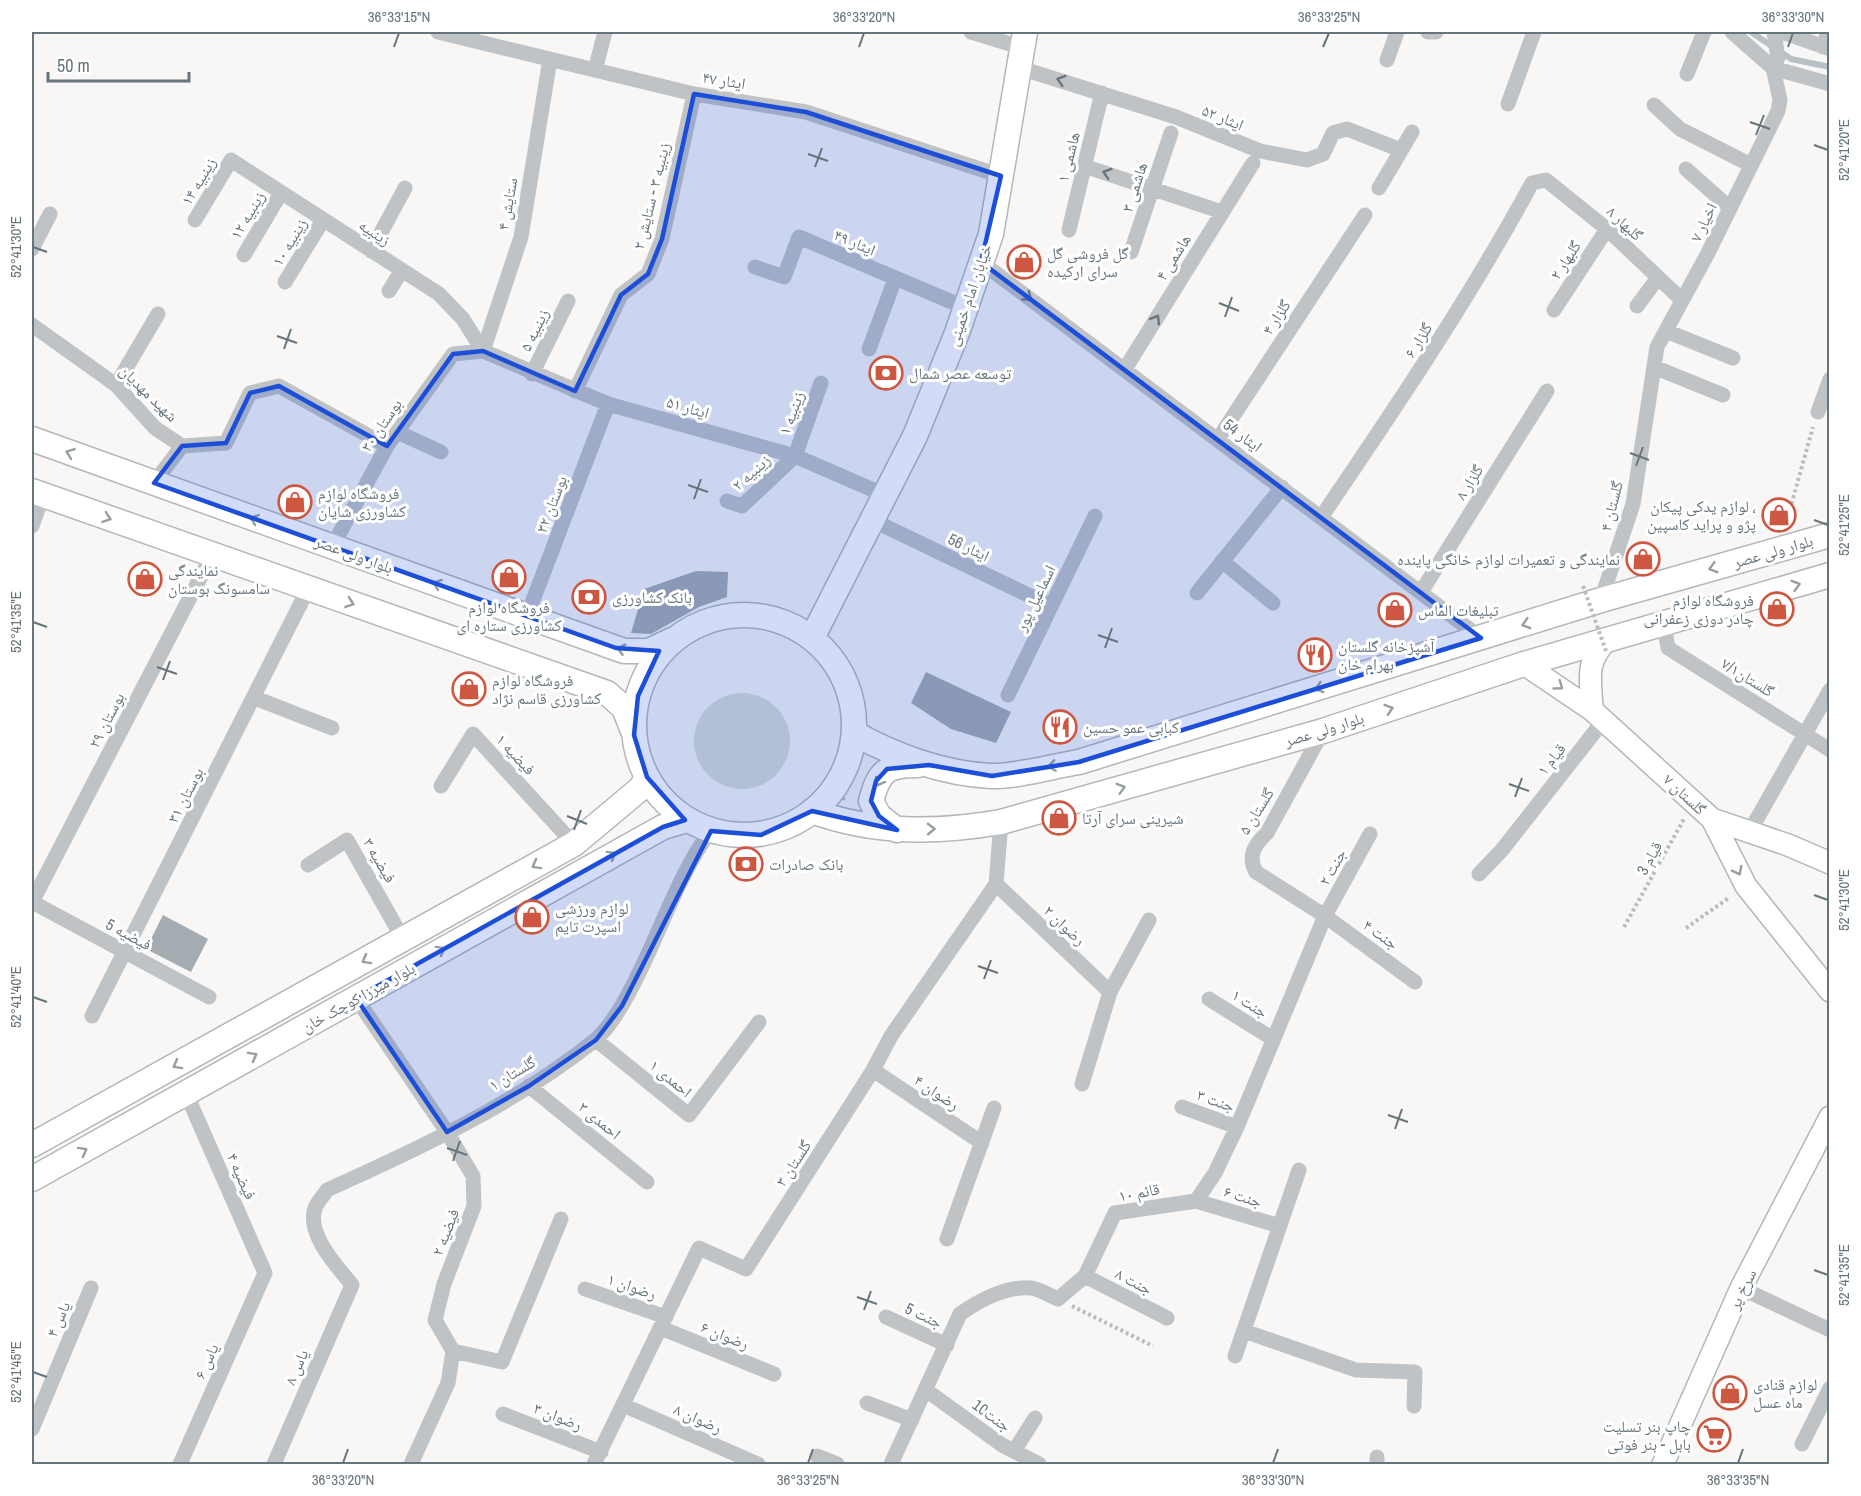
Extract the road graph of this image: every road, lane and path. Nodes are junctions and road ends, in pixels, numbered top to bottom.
1 (446, 32) edge
2 (605, 32) edge
3 (971, 32) edge
4 (1397, 32) edge
5 (1428, 32) edge
6 (1436, 32) edge
7 (1534, 32) edge
8 (1704, 32) edge
9 (1732, 32) edge
10 (1774, 32) edge
11 (1782, 32) edge
12 (1827, 32) edge
13 (1826, 48) edge
14 (1023, 49) edge
15 (550, 59) junction
16 (1387, 60) dead end
17 (1773, 68) junction
18 (596, 70) junction
19 (1687, 74) dead end
20 (1830, 84) edge
21 (1102, 93) junction
22 (694, 94) junction
23 (1508, 104) dead end
24 (1654, 105) dead end
25 (1412, 132) dead end
26 (1171, 133) dead end
27 (1401, 150) junction
28 (231, 160) joint
29 (1252, 163) dead end
30 (1751, 165) junction
31 (1084, 166) junction
32 (1686, 169) dead end
33 (1001, 176) junction
34 (1538, 180) joint
35 (405, 188) dead end
36 (1153, 188) junction
37 (1379, 188) dead end
38 (281, 193) junction
39 (1730, 208) junction
40 (1222, 212) junction
41 (50, 214) dead end
42 (1365, 215) dead end
43 (195, 220) dead end
44 (323, 220) junction
45 (1607, 229) junction
46 (1069, 230) dead end
47 (32, 249) edge
48 (371, 251) junction
49 (1131, 252) dead end
50 (244, 255) dead end
51 (981, 262) junction
52 (755, 267) dead end
53 (402, 270) junction
54 (895, 279) junction
55 (1657, 279) junction
56 (285, 282) dead end
57 (389, 291) dead end
58 (1682, 300) junction
59 (568, 301) dead end
60 (1637, 306) dead end
61 (966, 308) junction
62 (1554, 310) dead end
63 (158, 314) dead end
64 (32, 325) edge
65 (1666, 331) junction
66 (1657, 347) joint
67 (869, 348) dead end
68 (483, 351) junction
69 (1733, 358) dead end
70 (1654, 367) junction
71 (1125, 369) junction
72 (532, 374) junction
73 (1830, 379) edge
74 (821, 383) dead end
75 (116, 385) junction
76 (575, 391) junction
77 (1546, 391) dead end
78 (1723, 395) dead end
79 (608, 404) junction
80 (1818, 412) joint
81 (397, 432) junction
82 (1218, 438) junction
83 (32, 439) edge
84 (182, 446) junction
85 (387, 446) junction
86 (441, 452) dead end
87 (795, 456) junction
88 (154, 483) junction
89 (1282, 487) junction
90 (37, 493) edge
91 (885, 495) junction
92 (727, 501) dead end
93 (1095, 516) dead end
94 (1322, 516) junction
95 (872, 520) junction
96 (32, 526) edge
97 (1830, 535) edge
98 (332, 547) junction
99 (1779, 549) junction
100 (212, 555) junction
101 (1222, 561) junction
102 (1830, 575) edge
103 (308, 589) junction
104 (1421, 591) junction
105 (1197, 593) dead end
106 (1592, 593) junction
107 (1273, 603) dead end
108 (1051, 606) junction
109 (527, 616) junction
110 (1664, 624) junction
111 (676, 638) junction
112 (812, 638) junction
113 (1481, 638) junction
114 (1608, 647) junction
115 (1524, 664) junction
116 (1830, 690) edge
117 (1008, 695) dead end
118 (255, 698) junction
119 (1598, 715) junction
120 (332, 728) dead end
121 (1323, 731) junction
122 (1803, 733) junction
123 (634, 735) junction
124 (857, 735) junction
125 (1830, 750) edge
126 (929, 765) junction
127 (646, 777) junction
128 (441, 786) dead end
129 (1693, 801) junction
130 (812, 812) junction
131 (1712, 819) junction
132 (687, 820) junction
133 (837, 820) junction
134 (1001, 822) junction
135 (711, 830) junction
136 (897, 830) junction
137 (1750, 831) junction
138 (1370, 834) dead end
139 (574, 844) junction
140 (1830, 863) edge
141 (308, 865) dead end
142 (1479, 874) dead end
143 (996, 884) junction
144 (1746, 886) junction
145 (32, 902) edge
146 (1325, 916) junction
147 (1149, 920) dead end
148 (1624, 927) dead end
149 (1686, 928) dead end
150 (403, 939) junction
151 (125, 952) junction
152 (1415, 982) dead end
153 (1830, 991) edge
154 (1110, 992) junction
155 (209, 997) dead end
156 (356, 998) junction
157 (1209, 999) dead end
158 (92, 1016) dead end
159 (759, 1022) dead end
160 (1273, 1039) junction
161 (596, 1040) junction
162 (873, 1070) junction
163 (1082, 1084) dead end
164 (529, 1086) junction
165 (186, 1093) junction
166 (1182, 1107) dead end
167 (994, 1108) dead end
168 (1830, 1117) edge
169 (1237, 1126) junction
170 (447, 1132) junction
171 (982, 1143) junction
172 (32, 1145) edge
173 (1299, 1170) dead end
174 (32, 1179) edge
175 (647, 1182) dead end
176 (1196, 1201) junction
177 (561, 1219) dead end
178 (1280, 1226) junction
179 (947, 1239) dead end
180 (266, 1273) joint
181 (1085, 1276) junction
182 (352, 1285) joint
183 (91, 1288) dead end
184 (1741, 1288) junction
185 (585, 1289) dead end
186 (1058, 1299) junction
187 (886, 1317) dead end
188 (1167, 1318) dead end
189 (664, 1323) junction
190 (1830, 1330) edge
191 (1244, 1331) junction
192 (947, 1345) junction
193 (1153, 1346) dead end
194 (453, 1351) junction
195 (1235, 1356) dead end
196 (774, 1374) dead end
197 (1830, 1388) edge
198 (926, 1389) junction
199 (867, 1403) dead end
200 (623, 1405) junction
201 (1414, 1406) dead end
202 (503, 1414) dead end
203 (1035, 1418) dead end
204 (912, 1420) junction
205 (32, 1429) edge
206 (1802, 1444) dead end
207 (1014, 1451) junction
208 (817, 1456) dead end
209 (597, 1458) edge
210 (180, 1464) edge
211 (274, 1464) edge
212 (411, 1464) edge
213 (758, 1464) edge
214 (837, 1464) edge
215 (891, 1464) edge
216 (1039, 1464) edge
217 (1663, 1464) edge

1 - 15 street, ایثار ۴۷
2 - 18 street
3 - 14 street, ایثار ۵۲
4 - 16 street
5 - 6 street
7 - 23 street
8 - 19 street
9 - 17 street
10 - 17 street
11 - 13 street
12 - 13 street
21 -> 14 street, ایثار ۵۲
14 - 33 main road, خیابان امام خمینی
15 - 18 street, ایثار ۴۷
15 - 68 street, ستایش ۴
17 - 20 street
17 - 30 street, اخیار ۷
18 - 22 street, ایثار ۴۷
21 - 27 street, ایثار ۵۲
21 - 31 street, هاشمی ۱
22 - 33 street, ایثار ۴۷
22 - 76 street, زینبیه ۳ - ستایش ۲
24 - 30 street
25 - 27 street
26 - 36 street, هاشمی ۳
27 - 37 street
28 - 38 street, زینبیه
28 - 43 street, زینبیه ۱۴
29 - 40 street, هاشمی ۴
30 - 39 street, اخیار ۷
36 -> 31 street
31 - 46 street, هاشمی ۱
32 - 39 street
33 - 51 main road, خیابان امام خمینی
34 - 45 street, گلبهار ۸
34 - 94 street, گلزار ۶
35 - 48 street
36 - 40 street
36 - 49 street, هاشمی ۳
38 - 44 street, زینبیه
38 - 50 street, زینبیه ۱۲
39 - 58 street, اخیار ۷
71 -> 40 street, هاشمی ۴
41 - 47 street
42 - 82 street, گلزار ۴
44 - 48 street, زینبیه
44 - 56 street, زینبیه ۱۰
45 - 55 street, گلبهار ۸
45 - 62 street, گلبهار ۲
48 - 53 street, زینبیه
51 - 61 main road, خیابان امام خمینی
51 -> 71 street, ایثار 54
52 - 54 street, ایثار ۴۹
53 - 57 street
53 - 68 street, زینبیه
54 - 61 street, ایثار ۴۹
54 - 67 street
55 - 58 street, گلبهار ۸
55 - 60 street
58 - 65 street, اخیار ۷
59 - 72 street, زینبیه ۵
61 - 91 main road, خیابان امام خمینی
63 - 75 street
64 - 75 street, شهید مهدیان
65 - 66 street, اخیار ۷
65 - 69 street
66 - 70 street, گلستان ۴
68 - 72 street, ایثار ۵۱
68 - 81 street, بوستان ۳۰
70 - 78 street
70 - 106 street, گلستان ۴
71 - 82 street, ایثار 54
72 - 76 street, ایثار ۵۱
73 - 80 street
74 - 87 street, زینبیه ۱
75 - 84 street, شهید مهدیان
76 - 79 street, ایثار ۵۱
77 - 104 street, گلزار ۸
79 - 87 street, ایثار ۵۱
79 - 109 street, بوستان ۳۲
80 - 99 path
81 - 85 street, بوستان ۳۰
81 - 86 street
82 - 89 street, ایثار 54
88 -> 83 main road, بلوار ولی عصر
84 - 85 street, شهید مهدیان
84 - 88 street
85 - 98 street, بوستان ۳۰
87 - 91 street, ایثار ۵۱
87 - 92 street, زینبیه ۲
98 -> 88 main road, بلوار ولی عصر
89 - 94 street, ایثار 54
89 - 101 street
90 - 96 street
90 -> 100 main road
91 - 95 main road, خیابان امام خمینی
93 - 108 street, اسماعیل پور
94 - 104 street, ایثار 54
95 - 108 street, ایثار 56
95 - 112 main road, خیابان امام خمینی
97 - 99 main road, بلوار ولی عصر
109 -> 98 main road, بلوار ولی عصر
99 -> 106 main road, بلوار ولی عصر
100 - 103 main road
100 - 145 street, بوستان ۲۹
101 - 105 street
101 - 107 street
110 -> 102 main road, بلوار ولی عصر
103 - 118 street, بوستان ۳۱
103 -> 123 main road
104 - 113 street, ایثار 54
106 -> 113 main road, بلوار ولی عصر
106 - 114 path, bridge
108 - 117 street, اسماعیل پور
111 -> 109 main road, بلوار ولی عصر
110 - 114 main road, بلوار ولی عصر
110 - 122 street, گلستان۷/۱
111 - 112 main road
111 - 123 main road
112 - 124 main road
113 -> 126 main road, بلوار ولی عصر
114 - 115 main road, بلوار ولی عصر
114 - 119 main road
115 -> 119 main road, گلستان ۷
121 -> 115 main road, بلوار ولی عصر
116 - 122 street
118 - 120 street
118 - 151 street, بوستان ۳۱
119 - 129 main road, گلستان ۷
119 - 142 street, قیام ۱
134 -> 121 main road, بلوار ولی عصر
121 - 146 street, گلستان ۵
122 - 125 street, گلستان۷/۱
122 - 137 street
123 - 127 main road
124 - 126 main road, بلوار ولی عصر
124 - 130 main road
124 - 133 path
126 -> 136 main road
127 - 132 main road
127 - 139 main road, بلوار میرزا کوچک خان
128 - 139 street, فیضیه ۱
129 - 131 main road, گلستان ۷
129 - 148 path, قیام 3
130 - 133 main road, بلوار ولی عصر
130 - 135 main road
131 - 137 main road, گلستان ۷
131 -> 144 main road
132 - 135 main road
156 -> 132 main road, بلوار میرزا کوچک خان
133 - 136 main road, بلوار ولی عصر
136 -> 134 main road, بلوار ولی عصر
134 - 143 street
135 - 161 street, گلستان ۱
137 - 140 main road, گلستان ۷
138 - 146 street, جنت ۲
139 -> 150 main road, بلوار میرزا کوچک خان
141 - 150 street, فیضیه ۳
143 - 154 street, رضوان ۲
143 - 162 street, گلستان ۳
144 - 149 path
144 - 153 main road
145 - 151 street, فیضیه 5
146 - 152 street, جنت ۴
146 - 160 street
147 - 154 street
150 -> 172 main road, بلوار میرزا کوچک خان
151 - 155 street, فیضیه 5
151 - 158 street, بوستان ۳۱
154 - 163 street
165 -> 156 main road, بلوار میرزا کوچک خان
156 - 170 street, فیضیه ۲
157 - 160 street, جنت ۱
159 - 161 street, احمدی ۱
160 - 169 street
161 - 164 street, گلستان ۱
162 - 171 street, رضوان ۴
162 - 189 street, گلستان ۳
164 - 170 street, گلستان ۱
164 - 175 street, احمدی ۳
174 -> 165 main road, بلوار میرزا کوچک خان
165 - 180 street, فیضیه ۴
166 - 169 street, جنت ۳
167 - 171 street
168 - 184 main road, سرخ پر
169 - 176 street
170 - 182 street, گلستان ۱
170 - 194 street, فیضیه ۲
171 - 179 street
173 - 178 street
176 - 178 street, جنت ۶
176 - 181 street, قائم ۱۰
177 - 194 street
178 - 191 street
180 - 210 street, یاس ۶
181 - 186 street, قائم ۱۰
181 - 188 street, جنت ۸
182 - 211 street, یاس ۸
183 - 205 street, یاس ۴
184 - 190 street
184 - 217 main road, سرخ پر
185 - 189 street, رضوان ۱
186 - 192 street
186 - 193 path
187 - 192 street, جنت 5
189 - 196 street, رضوان ۶
189 - 200 street, گلستان ۳
191 - 195 street
191 - 201 street
192 - 198 street
194 - 212 street
197 - 206 street
198 - 204 street
198 - 207 street, جنت10
199 - 204 street
200 - 209 street, گلستان ۳
200 - 213 street, رضوان ۸
202 - 209 street, رضوان ۳
203 - 207 street
204 - 215 street
207 - 216 street, جنت10
208 - 214 street

